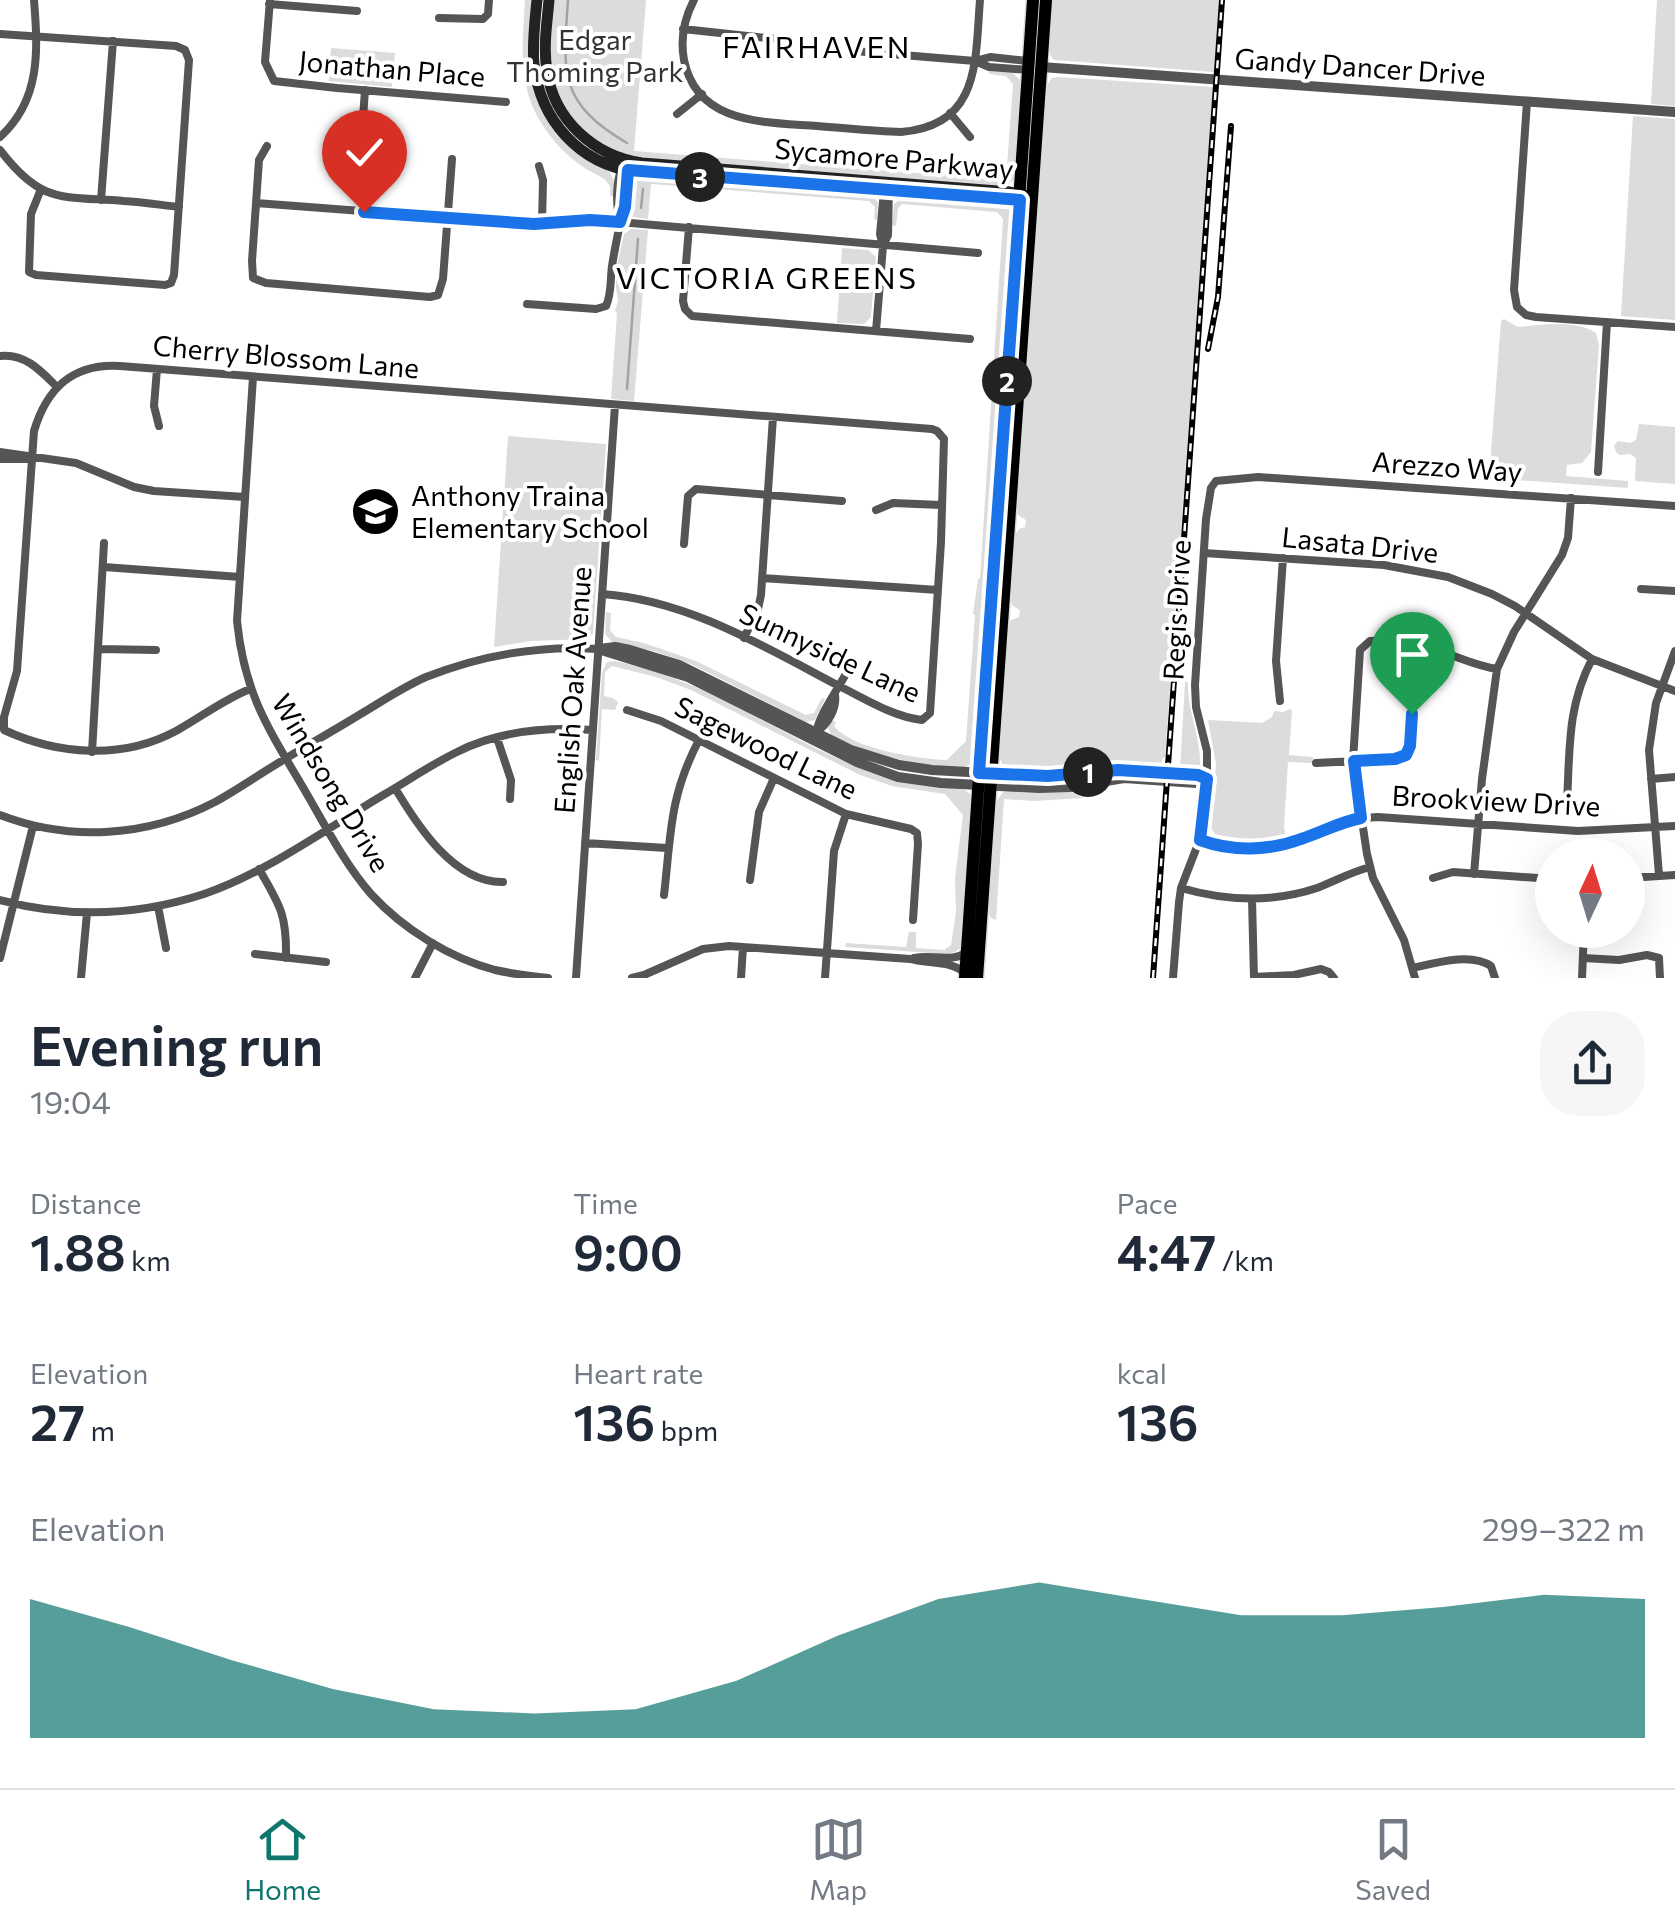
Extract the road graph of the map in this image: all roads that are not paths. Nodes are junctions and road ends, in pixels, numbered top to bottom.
1 (34, 0) edge
2 (489, 0) edge
3 (537, 0) edge
4 (549, 0) edge
5 (694, 0) edge
6 (980, 0) edge
7 (1034, 0) edge
8 (1046, 0) edge
9 (270, 2) edge
10 (357, 11) dead end
11 (439, 18) dead end
12 (683, 28) junction
13 (0, 34) edge
14 (36, 35) junction
15 (776, 39) dead end
16 (113, 41) junction
17 (854, 51) dead end
18 (975, 60) junction
19 (1033, 66) junction
20 (365, 90) junction
21 (702, 94) junction
22 (506, 102) dead end
23 (1527, 102) junction
24 (1675, 112) edge
25 (677, 114) dead end
26 (950, 114) junction
27 (0, 137) edge
28 (970, 137) dead end
29 (267, 146) dead end
30 (0, 150) edge
31 (452, 160) dead end
32 (538, 166) dead end
33 (625, 167) junction
34 (888, 188) junction
35 (42, 189) junction
36 (1024, 198) junction
37 (100, 200) junction
38 (256, 203) junction
39 (179, 206) junction
40 (364, 212) junction
41 (448, 218) junction
42 (620, 222) junction
43 (542, 225) junction
44 (689, 228) junction
45 (882, 246) junction
46 (978, 254) dead end
47 (527, 304) dead end
48 (1608, 322) junction
49 (1675, 327) edge
50 (876, 331) junction
51 (970, 339) dead end
52 (0, 356) edge
53 (157, 369) junction
54 (253, 376) junction
55 (57, 387) junction
56 (615, 405) junction
57 (773, 417) junction
58 (159, 426) dead end
59 (0, 456) edge
60 (33, 458) junction
61 (1598, 472) dead end
62 (1216, 481) joint
63 (768, 496) junction
64 (244, 497) junction
65 (1571, 498) junction
66 (842, 501) dead end
67 (941, 505) junction
68 (1675, 506) edge
69 (876, 510) dead end
70 (104, 543) dead end
71 (684, 544) dead end
72 (1204, 553) junction
73 (1284, 558) junction
74 (104, 567) junction
75 (240, 577) junction
76 (762, 578) junction
77 (1641, 588) dead end
78 (938, 590) junction
79 (1675, 591) edge
80 (602, 594) junction
81 (1526, 612) junction
82 (744, 638) junction
83 (1428, 648) junction
84 (98, 649) junction
85 (598, 649) junction
86 (156, 650) dead end
87 (1675, 650) edge
88 (1592, 658) junction
89 (850, 666) dead end
90 (1496, 668) junction
91 (1662, 686) junction
92 (250, 689) junction
93 (838, 690) junction
94 (1675, 691) edge
95 (1280, 701) dead end
96 (627, 710) dead end
97 (592, 730) junction
98 (814, 736) junction
99 (496, 738) junction
100 (699, 740) junction
101 (92, 752) junction
102 (1085, 756) dead end
103 (286, 758) junction
104 (1354, 761) junction
105 (1316, 763) dead end
106 (1087, 772) junction
107 (1675, 777) edge
108 (774, 778) junction
109 (985, 779) junction
110 (1207, 779) junction
111 (1650, 779) junction
112 (395, 788) junction
113 (510, 800) dead end
114 (1567, 801) dead end
115 (846, 814) junction
116 (0, 815) edge
117 (1361, 818) junction
118 (1478, 824) junction
119 (33, 826) junction
120 (1655, 826) junction
121 (1675, 826) edge
122 (327, 828) junction
123 (1200, 840) junction
124 (585, 843) junction
125 (667, 848) junction
126 (1370, 867) junction
127 (258, 869) junction
128 (1474, 874) junction
129 (1659, 875) junction
130 (1645, 876) edge
131 (1675, 876) edge
132 (1433, 878) dead end
133 (1535, 878) edge
134 (750, 880) dead end
135 (503, 882) dead end
136 (1181, 888) junction
137 (664, 896) dead end
138 (1252, 899) junction
139 (0, 900) edge
140 (15, 904) junction
141 (158, 906) junction
142 (87, 913) junction
143 (913, 920) dead end
144 (433, 943) junction
145 (743, 947) junction
146 (166, 948) dead end
147 (1583, 948) edge
148 (967, 952) junction
149 (826, 953) junction
150 (255, 954) dead end
151 (0, 958) edge
152 (286, 958) junction
153 (1583, 958) junction
154 (910, 959) junction
155 (326, 962) dead end
156 (1414, 973) edge
157 (644, 976) edge
158 (969, 976) edge
159 (1254, 977) edge
160 (81, 978) edge
161 (416, 978) edge
162 (548, 978) edge
163 (576, 978) edge
164 (632, 978) edge
165 (741, 978) edge
166 (825, 978) edge
167 (1173, 978) edge
168 (1334, 978) edge
169 (1495, 978) edge
170 (1582, 978) edge
171 (1660, 978) edge

1 - 14 street
2 - 11 street
3 - 33 main road, Sycamore Parkway
4 - 33 main road, Sycamore Parkway
5 - 12 street
6 - 18 street
7 - 19 main road
8 - 19 main road
9 - 10 street
9 - 20 street, Jonathan Place
12 - 15 street
12 - 21 street
13 - 14 street
14 - 16 street
14 - 27 street
16 - 37 street
16 - 39 street
17 - 18 street
18 - 19 street
18 - 26 street
19 - 23 street, Gandy Dancer Drive
19 - 36 main road
20 - 22 street, Jonathan Place
20 - 40 street
21 - 25 street
21 - 26 street
23 - 24 street, Gandy Dancer Drive
23 - 48 street
26 - 28 street
29 - 38 street
30 - 35 street
31 - 41 street
32 - 43 street
33 - 34 main road, Sycamore Parkway
33 - 42 street
34 - 36 main road, Sycamore Parkway
34 - 45 street
35 - 37 street
35 - 39 street
36 - 109 main road
36 - 109 main road
37 - 39 street
38 - 40 street
38 - 41 street
40 - 41 street
41 - 43 street
42 - 43 street
42 - 44 street
42 - 47 street
44 - 45 street
44 - 50 street
45 - 46 street
45 - 50 street
48 - 49 street
48 - 61 street
50 - 51 street
52 - 55 street
53 - 54 street, Cherry Blossom Lane
53 - 55 street, Cherry Blossom Lane
53 - 58 street
54 - 56 street, Cherry Blossom Lane
54 - 64 street, Windsong Drive
55 - 60 street
56 - 57 street, Cherry Blossom Lane
56 - 80 street, English Oak Avenue
57 - 63 street
57 - 67 street, Cherry Blossom Lane
59 - 60 street
60 - 64 street
60 - 101 street
62 - 65 street, Arezzo Way
62 - 72 street, Regis Drive
63 - 66 street
63 - 71 street
63 - 76 street
64 - 75 street, Windsong Drive
65 - 68 street, Arezzo Way
65 - 81 street
67 - 69 street
67 - 78 street, Sunnyside Lane
70 - 74 street
72 - 73 street, Lasata Drive
72 - 110 street, Regis Drive
73 - 81 street, Lasata Drive
73 - 95 street
74 - 75 street
74 - 84 street
75 - 92 street, Windsong Drive
76 - 78 street
76 - 82 street
77 - 79 street
78 - 93 street, Sunnyside Lane
80 - 82 street, Sunnyside Lane
80 - 85 street, English Oak Avenue
81 - 88 street, Lasata Drive
81 - 90 street
82 - 93 street, Sunnyside Lane
83 - 90 street
83 - 104 street
83 - 104 street
84 - 86 street
84 - 101 street
85 - 97 street, English Oak Avenue
85 - 98 street
85 - 103 street
87 - 91 street
88 - 91 street, Lasata Drive
88 - 114 street
89 - 93 street
90 - 118 street
91 - 94 street, Lasata Drive
91 - 111 street
92 - 101 street
92 - 103 street, Windsong Drive
93 - 98 street
96 - 100 street, Sagewood Lane
97 - 99 street
97 - 124 street, English Oak Avenue
98 - 109 street
99 - 112 street
99 - 113 street
100 - 108 street, Sagewood Lane
100 - 125 street
102 - 106 street
103 - 119 street
103 - 122 street, Windsong Drive
104 - 105 street
104 - 117 street
106 - 109 street
106 - 110 street
107 - 111 street
108 - 115 street, Sagewood Lane
108 - 134 street
109 - 110 street
109 - 148 main road
109 - 158 main road
110 - 123 street, Regis Drive
111 - 120 street
112 - 122 street
112 - 135 street
115 - 143 street, Sagewood Lane
115 - 149 street
116 - 119 street
117 - 118 street, Brookview Drive
117 - 123 street, Brookview Drive
117 - 126 street
118 - 120 street, Brookview Drive
118 - 128 street
119 - 140 street
120 - 121 street, Brookview Drive
120 - 129 street
122 - 127 street
122 - 144 street, Windsong Drive
123 - 136 street, Regis Drive
124 - 125 street
124 - 163 street, English Oak Avenue
125 - 137 street
126 - 138 street
126 - 156 street
127 - 141 street
127 - 152 street
128 - 132 street
128 - 133 street
129 - 130 street
129 - 131 street
136 - 138 street
136 - 167 street, Regis Drive
138 - 159 street
139 - 140 street
140 - 142 street
140 - 151 street
141 - 142 street
141 - 146 street
142 - 160 street
144 - 161 street
144 - 162 street, Windsong Drive
145 - 149 street
145 - 157 street
145 - 165 street
147 - 153 street
148 - 154 street
148 - 158 main road
149 - 154 street
149 - 166 street
150 - 152 street
152 - 155 street
153 - 170 street
153 - 171 street
154 - 158 street
156 - 169 street
157 - 164 street
159 - 168 street

